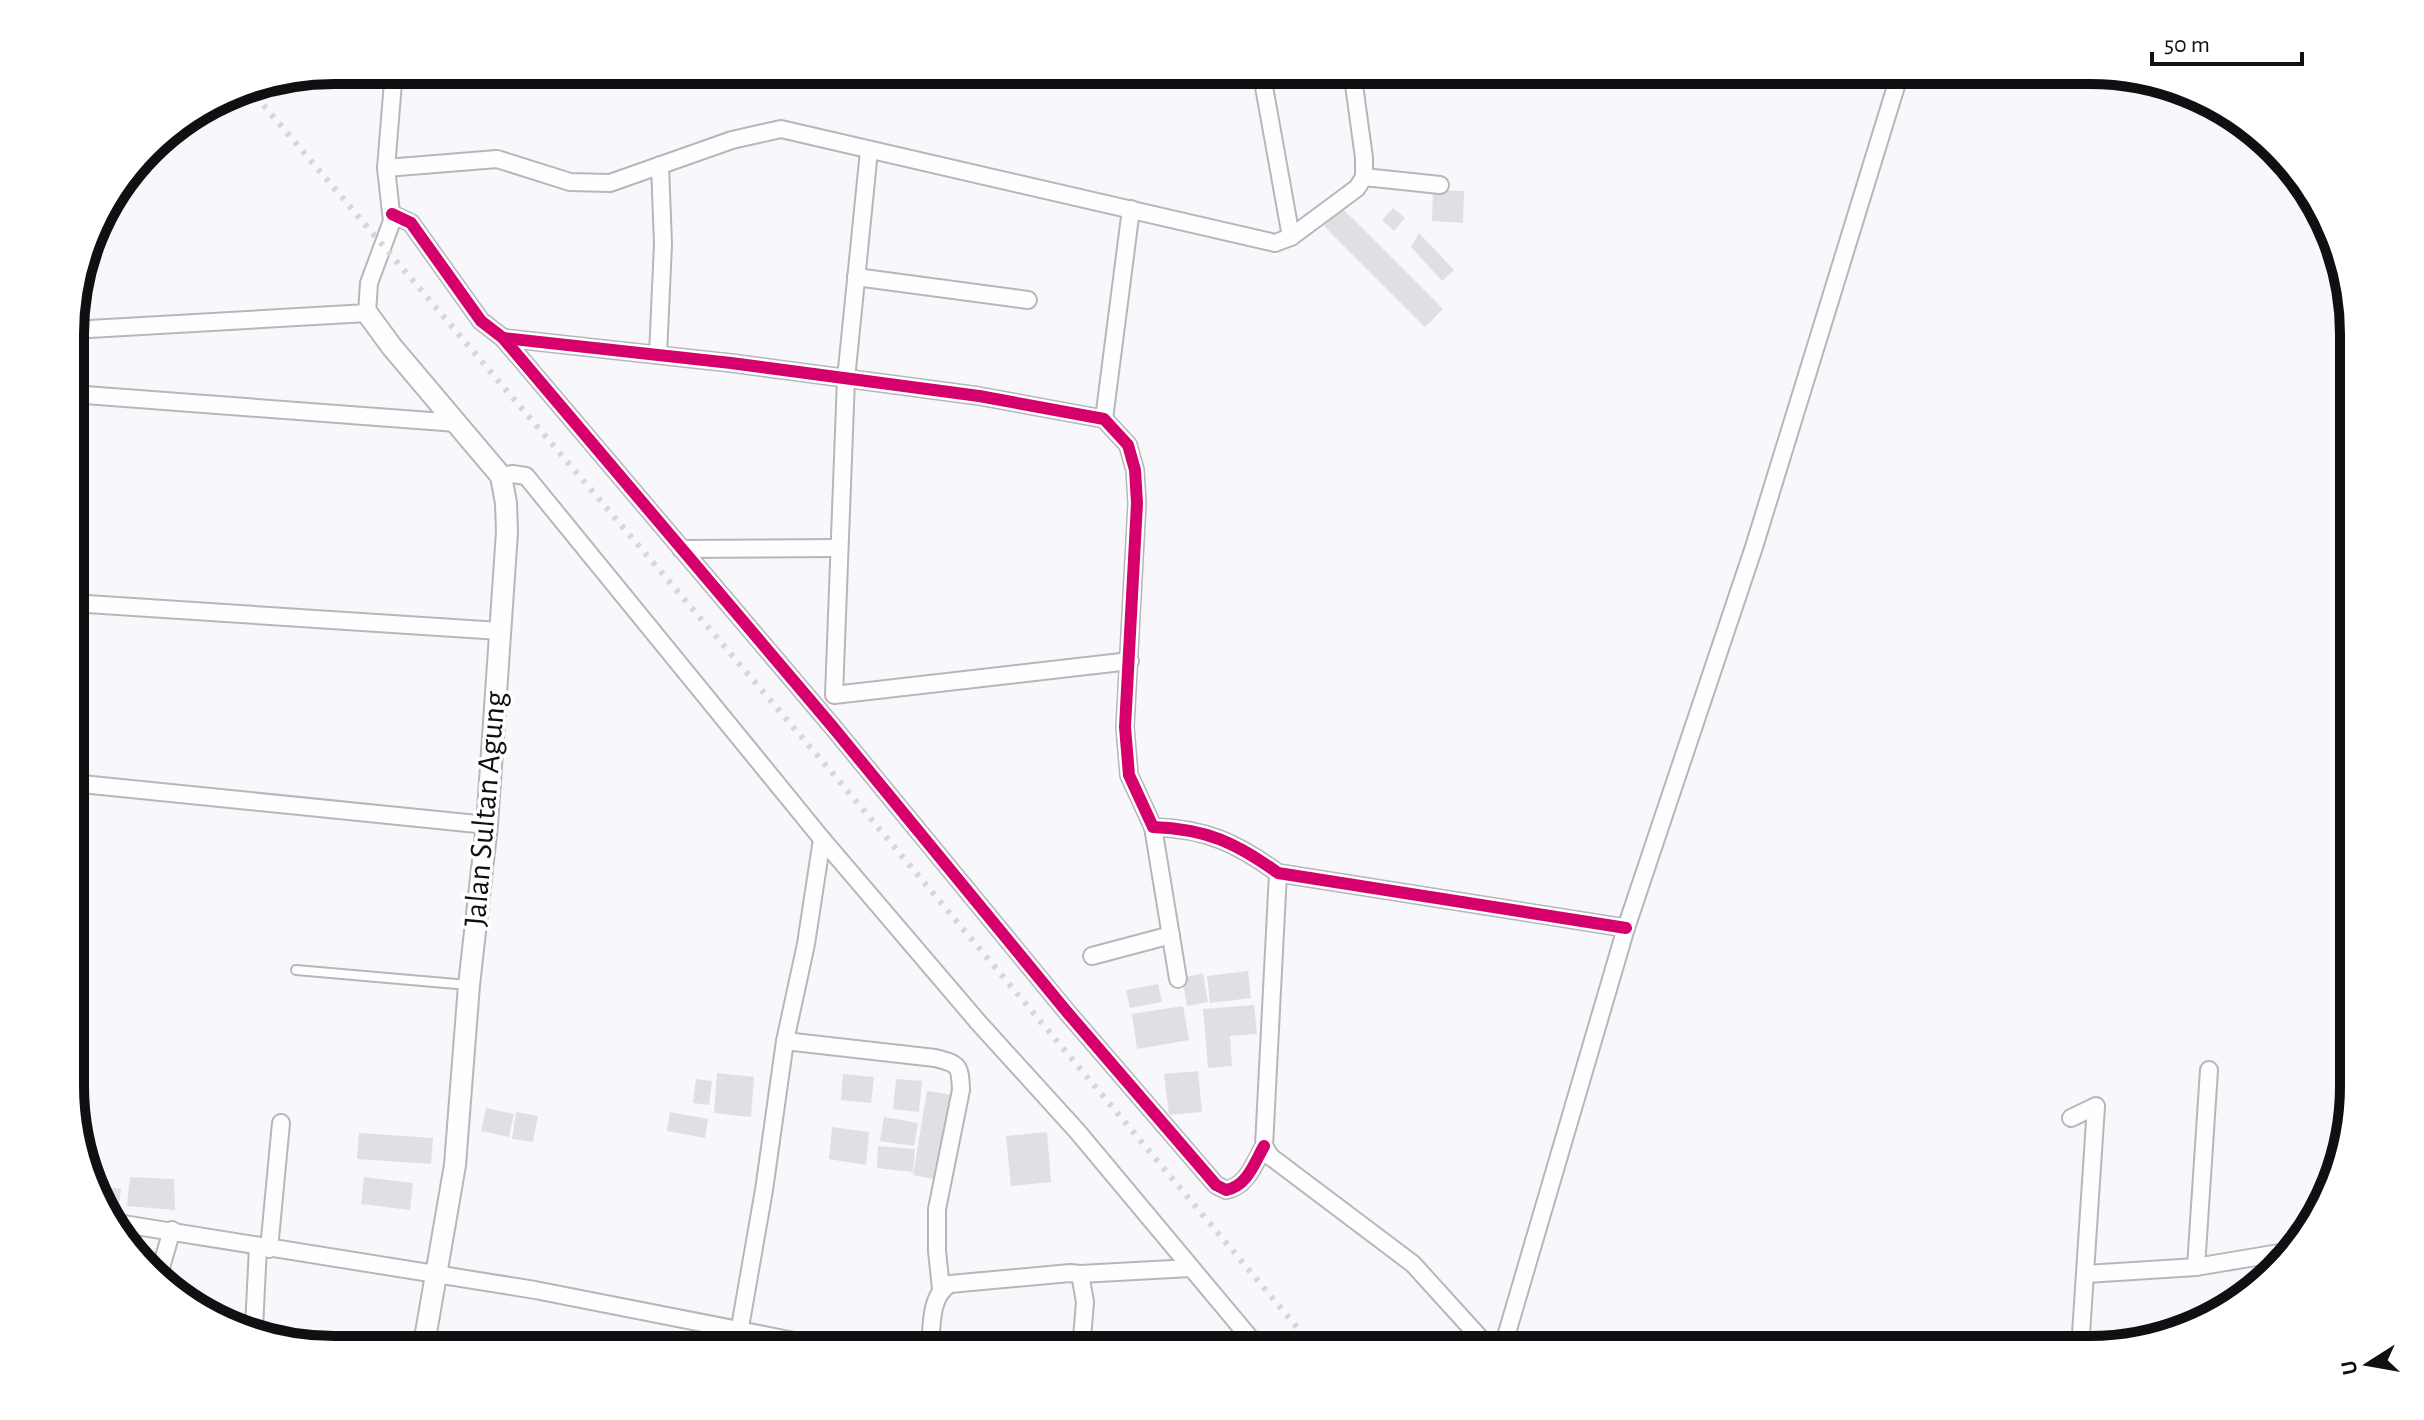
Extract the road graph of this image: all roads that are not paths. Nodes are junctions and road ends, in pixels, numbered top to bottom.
1 (1264, 84) edge
2 (1354, 84) edge
3 (1897, 84) edge
4 (393, 85) edge
5 (869, 151) junction
6 (660, 165) junction
7 (386, 168) junction
8 (1364, 177) junction
9 (1440, 185) dead end
10 (1131, 209) junction
11 (392, 214) junction
12 (1291, 237) junction
13 (856, 277) junction
14 (1028, 300) dead end
15 (367, 313) junction
16 (84, 329) edge
17 (503, 338) junction
18 (658, 355) junction
19 (846, 379) junction
20 (84, 395) edge
21 (1104, 419) junction
22 (457, 423) junction
23 (501, 476) junction
24 (839, 548) junction
25 (681, 549) junction
26 (84, 604) edge
27 (500, 631) junction
28 (1130, 661) junction
29 (834, 695) junction
30 (832, 726) junction
31 (84, 784) edge
32 (487, 825) junction
33 (1153, 827) junction
34 (822, 839) junction
35 (1278, 873) junction
36 (1626, 928) junction
37 (1171, 935) junction
38 (1092, 956) dead end
39 (296, 970) dead end
40 (1178, 979) dead end
41 (469, 985) junction
42 (785, 1041) junction
43 (2209, 1070) dead end
44 (2071, 1118) dead end
45 (281, 1123) dead end
46 (1264, 1146) junction
47 (125, 1224) edge
48 (172, 1230) junction
49 (264, 1248) junction
50 (2275, 1254) edge
51 (161, 1266) edge
52 (2196, 1267) junction
53 (1191, 1268) junction
54 (435, 1274) junction
55 (1080, 1274) junction
56 (2086, 1274) junction
57 (941, 1289) junction
58 (255, 1322) edge
59 (740, 1332) junction
60 (1248, 1335) edge
61 (1478, 1335) edge
62 (1506, 1335) edge
63 (2081, 1335) edge
64 (425, 1336) edge
65 (739, 1336) edge
66 (761, 1336) edge
67 (932, 1336) edge
68 (1082, 1336) edge

1 - 12 street
2 - 8 street
3 - 36 street
4 - 7 street
5 - 6 street
5 - 10 street
5 - 13 street
6 - 7 street
6 - 18 street
7 - 11 street
8 - 9 street
8 - 12 street
10 - 12 street
10 - 21 street
11 - 15 street
11 - 17 street
13 - 14 street
13 - 19 street
15 - 16 street
15 - 22 street
17 - 18 street
17 - 25 street
18 - 19 street
19 - 21 street
19 - 24 street
20 - 22 street
21 - 28 street
22 - 23 street
23 - 27 street, Jalan Sultan Agung
23 - 34 street
24 - 25 street
24 - 29 street
25 - 30 street
26 - 27 street
27 - 32 street, Jalan Sultan Agung
28 - 29 street
28 - 33 street
29 - 30 street
30 - 46 street
31 - 32 street
32 - 41 street, Jalan Sultan Agung
33 - 35 street
33 - 37 street
34 - 42 street
34 - 53 street
35 - 36 street
35 - 46 street
36 - 62 street
37 - 38 street
37 - 40 street
39 - 41 lane
41 - 54 street, Jalan Sultan Agung
42 - 57 street
42 - 59 street
43 - 52 street
44 - 56 street
45 - 49 street
46 - 61 street
47 - 48 street
48 - 49 street
48 - 51 street
49 - 54 street
49 - 58 street
50 - 52 street
52 - 56 street
53 - 55 street
53 - 60 street
54 - 59 street
54 - 64 street, Jalan Sultan Agung
55 - 57 street
55 - 68 street
56 - 63 street
57 - 67 street
59 - 65 street
59 - 66 street

